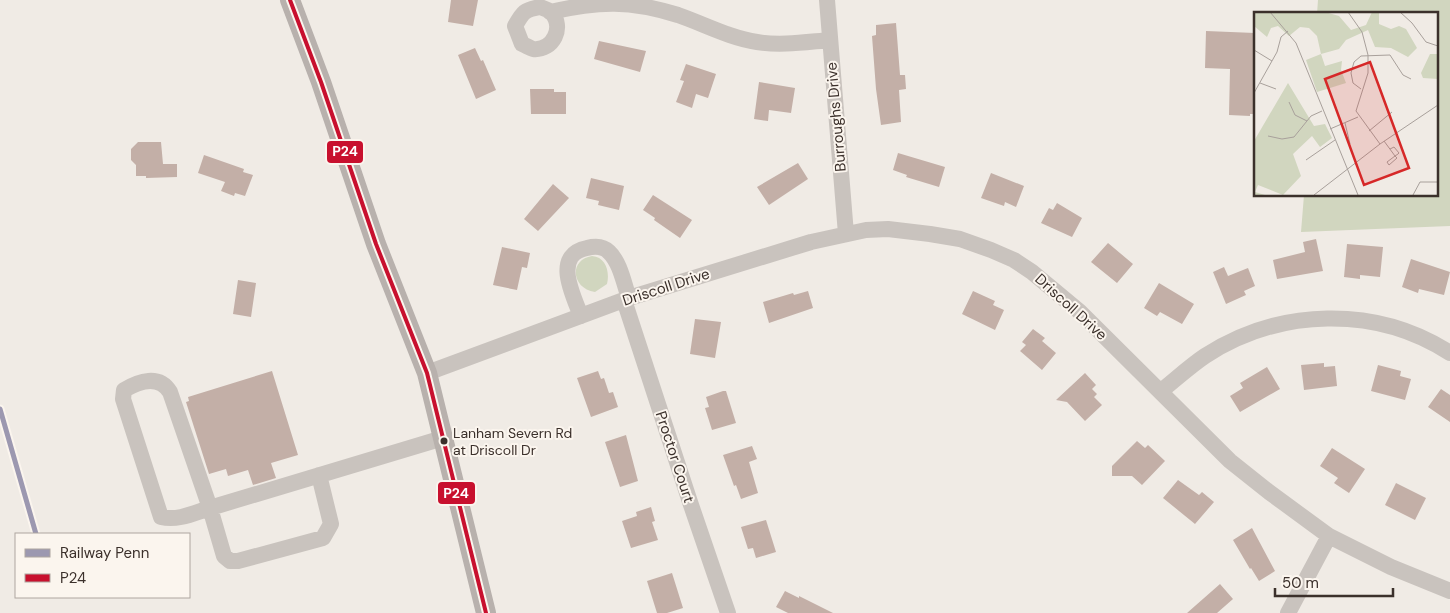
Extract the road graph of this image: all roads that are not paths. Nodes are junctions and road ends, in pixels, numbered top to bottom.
1 (290, 0) edge
2 (827, 0) edge
3 (550, 12) dead end
4 (830, 40) junction
5 (846, 234) junction
6 (627, 299) junction
7 (581, 316) junction
8 (1450, 353) edge
9 (428, 373) junction
10 (1161, 391) junction
11 (443, 438) junction
12 (319, 475) junction
13 (210, 508) junction
14 (1329, 536) junction
15 (1450, 591) edge
16 (486, 613) edge
17 (728, 613) edge
18 (1288, 613) edge

1 - 9 main road
2 - 4 street, Burroughs Drive
3 - 4 street
4 - 5 street, Burroughs Drive
5 - 6 street, Driscoll Drive
5 - 10 street, Driscoll Drive
6 - 7 street, Driscoll Drive
6 - 7 street
6 - 17 street, Proctor Court
7 - 9 street, Driscoll Drive
8 - 10 street
9 - 11 main road
10 - 14 street, Driscoll Drive
11 - 12 street
11 - 16 main road
12 - 13 street
12 - 13 street
13 - 13 street
14 - 15 street, Driscoll Drive
14 - 18 street

